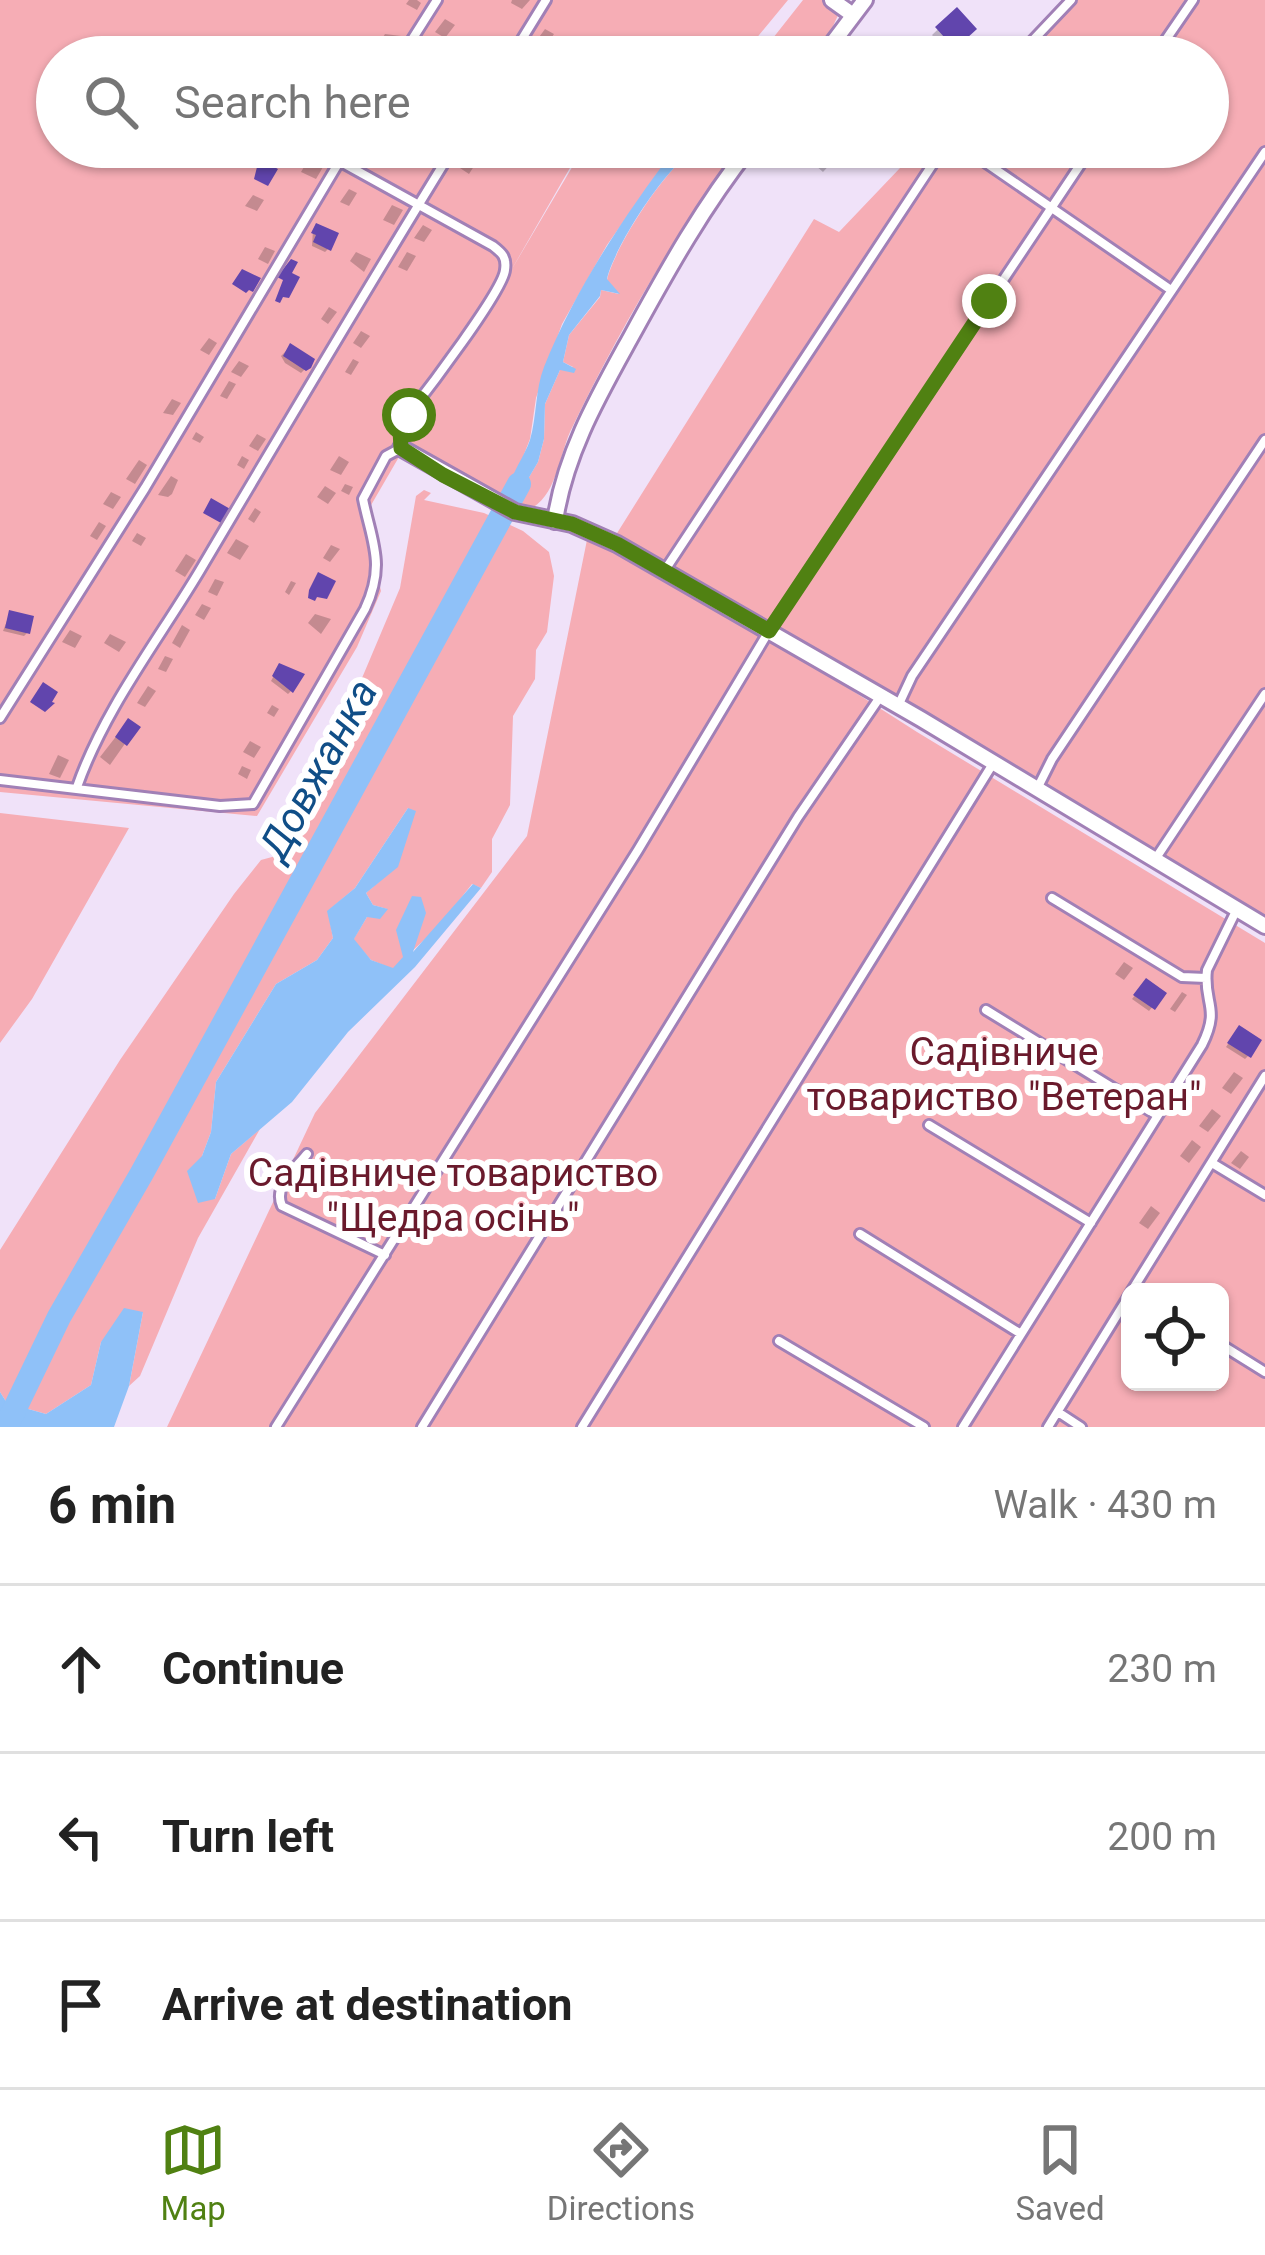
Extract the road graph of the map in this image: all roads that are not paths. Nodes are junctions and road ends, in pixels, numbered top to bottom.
1 (437, 0) edge
2 (546, 0) edge
3 (832, 0) edge
4 (865, 0) edge
5 (1071, 0) edge
6 (1193, 0) edge
7 (853, 15) junction
8 (414, 36) edge
9 (524, 36) edge
10 (838, 36) edge
11 (1037, 36) edge
12 (1168, 36) edge
13 (1265, 152) edge
14 (336, 168) edge
15 (352, 168) edge
16 (441, 168) edge
17 (735, 168) edge
18 (930, 168) edge
19 (993, 168) edge
20 (1078, 168) edge
21 (418, 205) junction
22 (1051, 208) junction
23 (1171, 290) junction
24 (1265, 440) edge
25 (401, 448) junction
26 (555, 521) junction
27 (665, 570) junction
28 (769, 631) junction
29 (1265, 694) edge
30 (881, 696) junction
31 (898, 706) junction
32 (0, 718) edge
33 (994, 762) junction
34 (0, 780) edge
35 (77, 787) junction
36 (1037, 789) junction
37 (1154, 860) junction
38 (1052, 898) dead end
39 (1237, 909) junction
40 (1265, 926) edge
41 (1206, 978) junction
42 (986, 1010) dead end
43 (1265, 1076) edge
44 (1157, 1114) junction
45 (929, 1125) dead end
46 (307, 1154) dead end
47 (1212, 1162) junction
48 (1265, 1195) edge
49 (1090, 1222) junction
50 (860, 1234) dead end
51 (385, 1256) junction
52 (1139, 1283) edge
53 (1121, 1312) edge
54 (1021, 1334) junction
55 (779, 1341) dead end
56 (1229, 1350) edge
57 (1265, 1372) edge
58 (1058, 1412) junction
59 (276, 1427) edge
60 (422, 1427) edge
61 (582, 1427) edge
62 (924, 1427) edge
63 (963, 1427) edge
64 (1048, 1427) edge
65 (1081, 1427) edge

1 - 8 lane
2 - 9 lane
3 - 7 street
4 - 7 street
5 - 11 lane
6 - 12 lane
7 - 10 street
13 - 23 lane
14 - 32 lane
15 - 21 lane
16 - 21 lane
17 - 26 street
18 - 27 lane
19 - 22 lane
20 - 22 lane
21 - 25 lane
21 - 35 lane
22 - 23 lane
22 - 28 lane
23 - 31 lane
24 - 36 lane
25 - 26 street
25 - 35 lane
26 - 27 street
27 - 28 street
28 - 30 street
28 - 51 lane
29 - 37 lane
30 - 31 street
30 - 60 lane
31 - 33 street
33 - 36 street
33 - 61 lane
34 - 35 lane
36 - 37 street
37 - 39 street
38 - 41 lane
39 - 40 street
39 - 41 lane
41 - 44 lane
42 - 44 lane
43 - 47 lane
44 - 49 lane
45 - 49 lane
46 - 51 lane
47 - 48 lane
47 - 52 lane
49 - 54 lane
50 - 54 lane
51 - 59 lane
53 - 58 lane
54 - 63 lane
55 - 62 lane
56 - 57 lane
58 - 64 lane
58 - 65 lane

